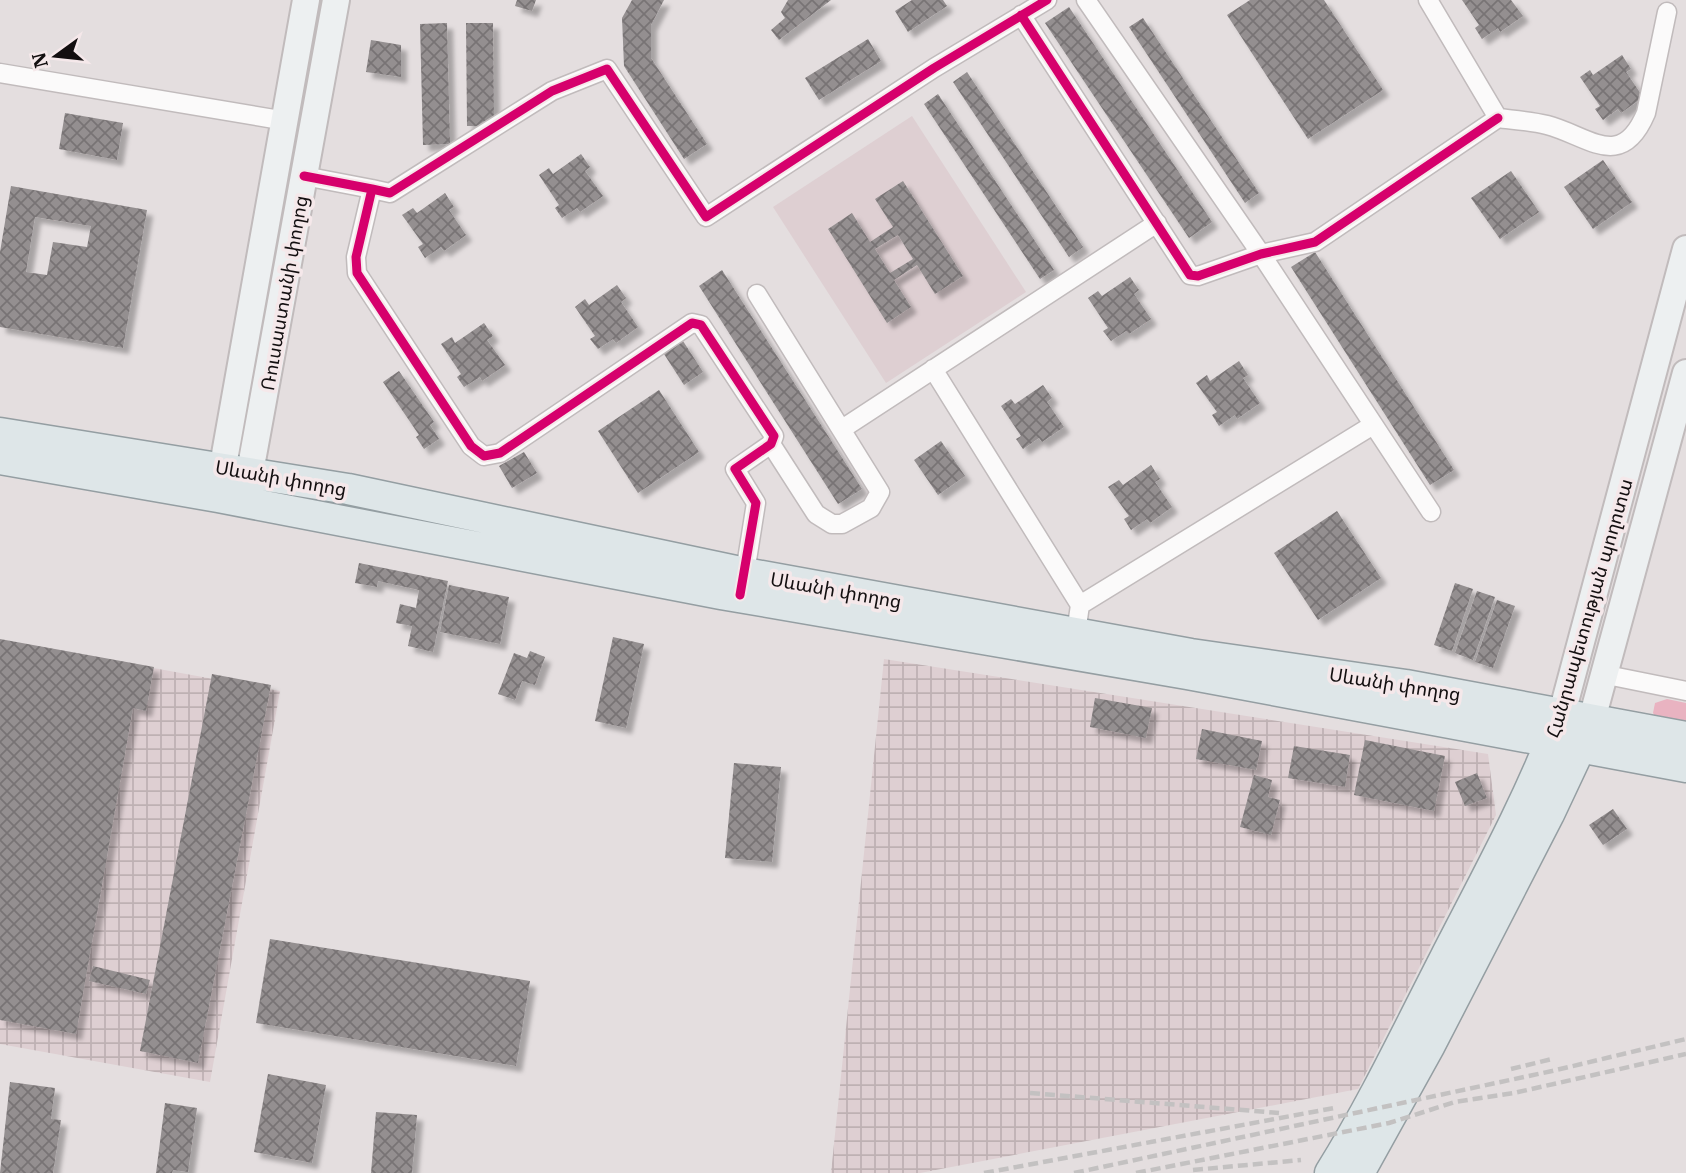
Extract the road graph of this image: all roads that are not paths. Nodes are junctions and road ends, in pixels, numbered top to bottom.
1 (306, 0) edge
2 (337, 0) edge
3 (1047, 0) edge
4 (1086, 0) edge
5 (1427, 0) edge
6 (1667, 12) dead end
7 (1021, 15) junction
8 (0, 73) edge
9 (1499, 118) junction
10 (286, 121) junction
11 (304, 176) junction
12 (372, 189) junction
13 (1157, 223) junction
14 (1686, 248) edge
15 (1261, 254) junction
16 (757, 294) dead end
17 (933, 369) junction
18 (1686, 373) edge
19 (1373, 425) junction
20 (842, 429) junction
21 (0, 433) edge
22 (771, 444) junction
23 (0, 459) edge
24 (234, 485) junction
25 (1431, 512) dead end
26 (743, 584) junction
27 (1078, 619) junction
28 (1607, 675) junction
29 (1686, 691) edge
30 (1562, 713) junction
31 (1592, 719) junction
32 (1686, 737) edge
33 (1551, 741) junction
34 (1583, 748) junction
35 (1686, 766) edge
36 (1330, 1173) edge
37 (1359, 1173) edge

1 - 10 main road, Ռուսաստանի փողոց
2 - 11 main road, Ռուսաստանի փողոց
3 - 7 street
4 - 15 street
5 - 9 street
6 - 9 street
7 - 12 street
7 - 13 street
8 - 10 street
9 - 15 street
10 - 24 main road, Ռուսաստանի փողոց
11 - 12 street
11 - 24 main road, Ռուսաստանի փողոց
12 - 22 street
13 - 15 street
13 - 17 street
14 - 30 main road, Հանրապետության պողոտա
15 - 19 street
16 - 20 street
17 - 20 street
17 - 27 street
18 - 28 main road, Հանրապետության պողոտա
19 - 25 street
19 - 27 street
20 - 22 street
21 - 24 main road, Սևանի փողոց
22 - 26 street
23 - 24 main road, Սևանի փողոց
24 - 26 main road, Սևանի փողոց
26 - 27 main road, Սևանի փողոց
26 - 33 main road, Սևանի փողոց
27 - 30 main road, Սևանի փողոց
28 - 29 street
28 - 31 main road, Հանրապետության պողոտա
30 - 31 main road, Սևանի փողոց
30 - 33 main road, Հանրապետության պողոտա
31 - 32 main road, Սևանի փողոց
31 - 34 main road, Հանրապետության պողոտա
33 - 34 main road, Սևանի փողոց
33 - 36 main road, Հանրապետության պողոտա
34 - 35 main road, Սևանի փողոց
34 - 37 main road, Հանրապետության պողոտա

